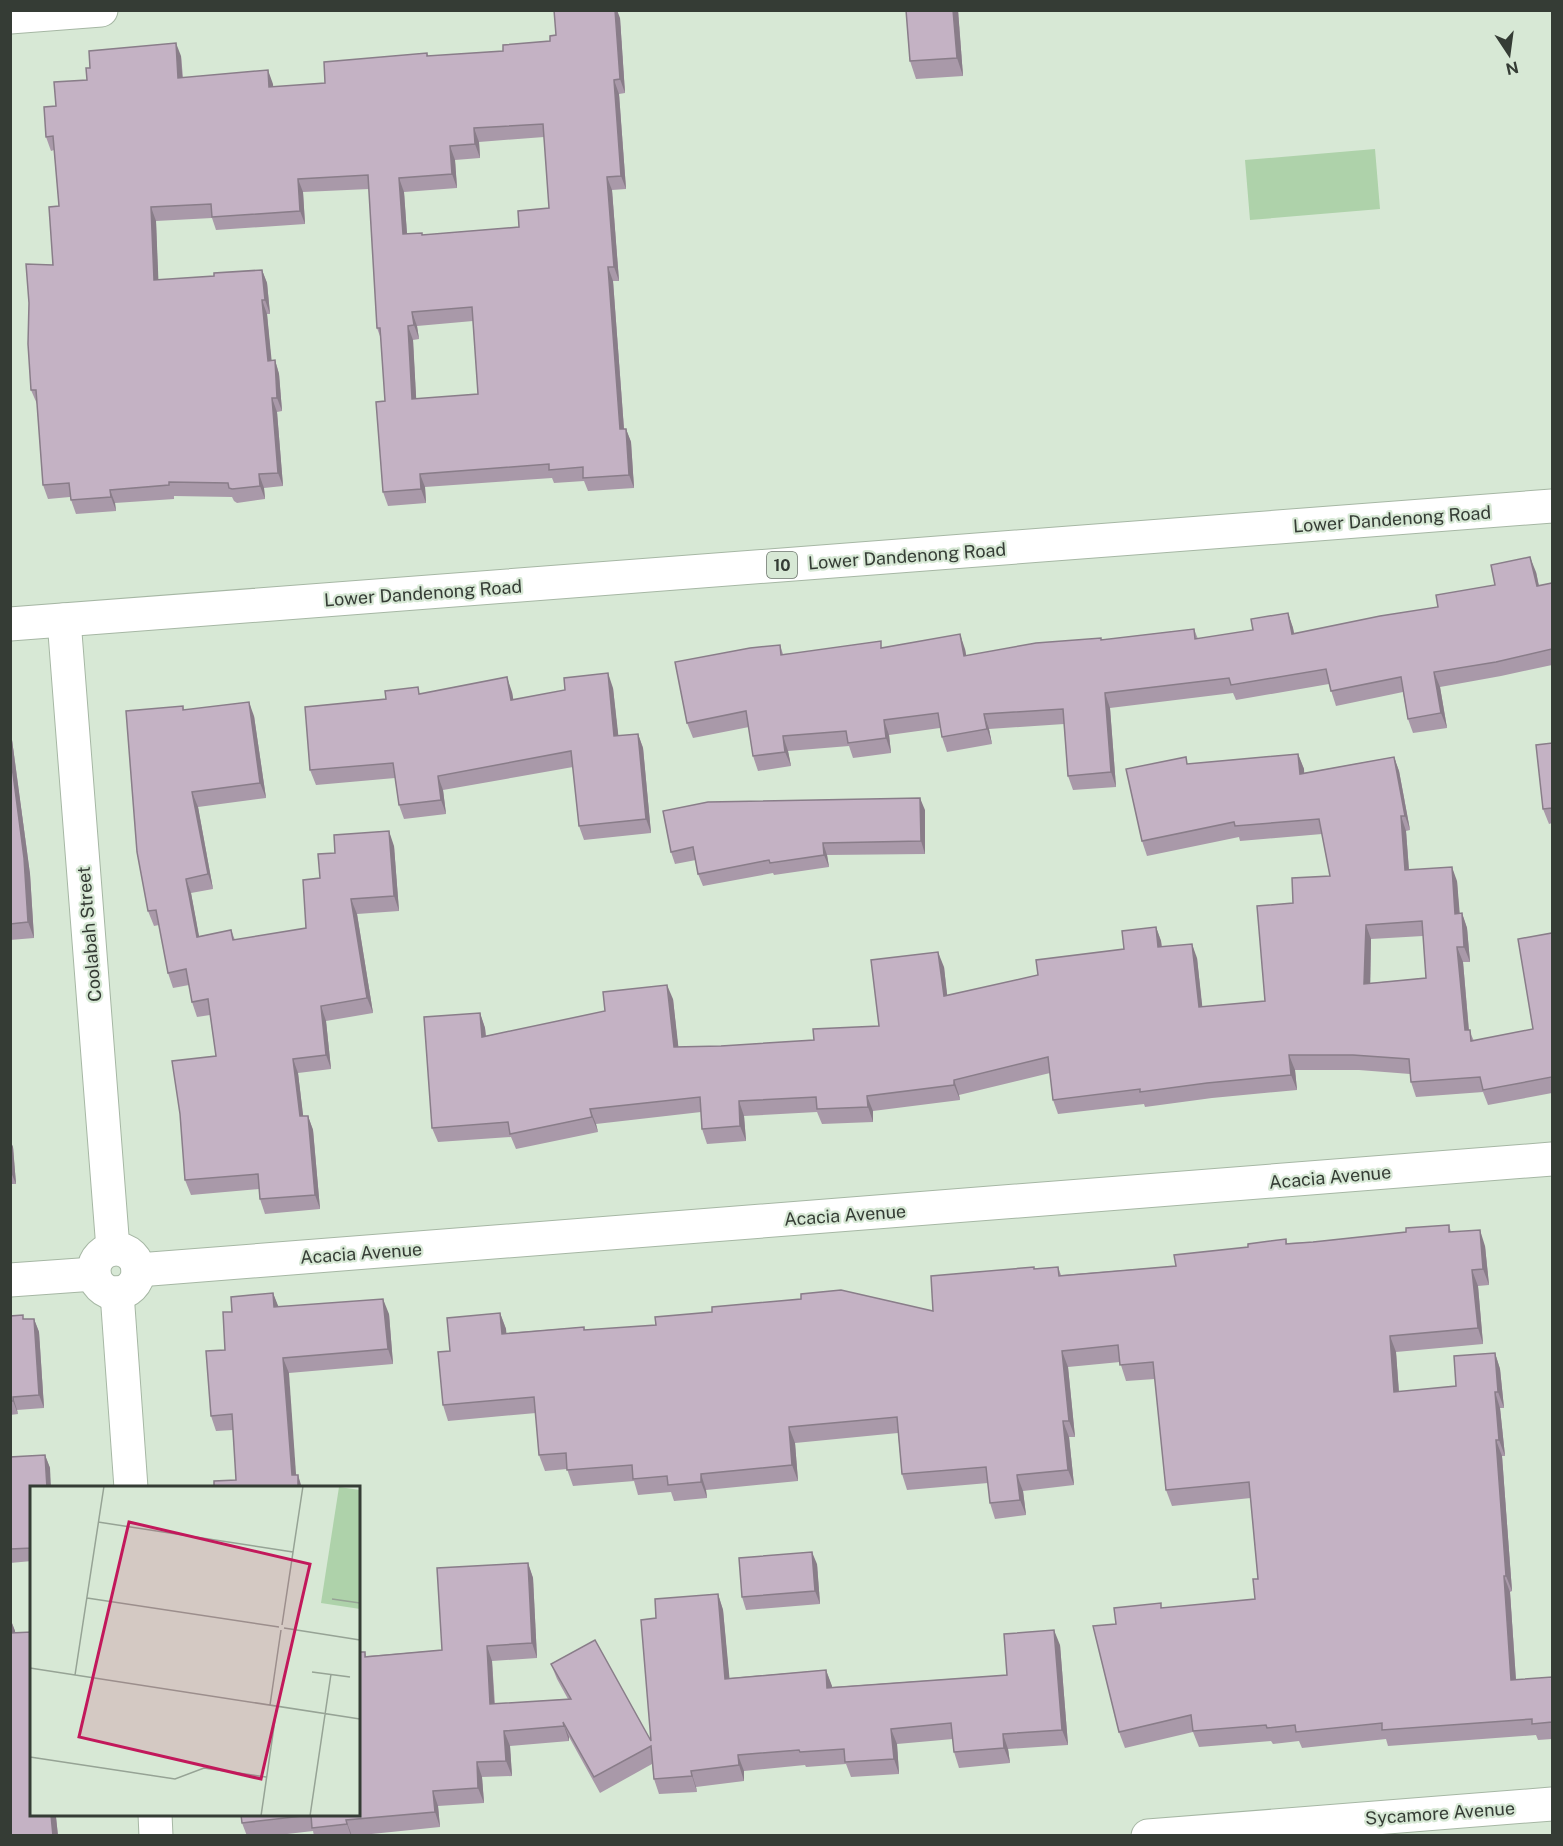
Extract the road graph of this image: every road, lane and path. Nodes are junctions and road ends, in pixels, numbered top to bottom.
1 (102, 10) edge
2 (10, 17) edge
3 (1552, 506) edge
4 (64, 620) junction
5 (10, 624) edge
6 (1552, 1159) edge
7 (115, 1271) junction
8 (10, 1280) edge
9 (131, 1486) edge
10 (1552, 1804) edge
11 (154, 1816) edge
12 (156, 1836) edge
13 (1148, 1836) edge

1 - 2 main road
3 - 4 main road, Lower Dandenong Road / 10
4 - 5 main road, Lower Dandenong Road / 10
4 - 7 main road, Coolabah Street
6 - 7 main road, Acacia Avenue
7 - 8 main road, Acacia Avenue
7 - 9 main road, Coolabah Street
10 - 13 main road, Sycamore Avenue
11 - 12 main road

